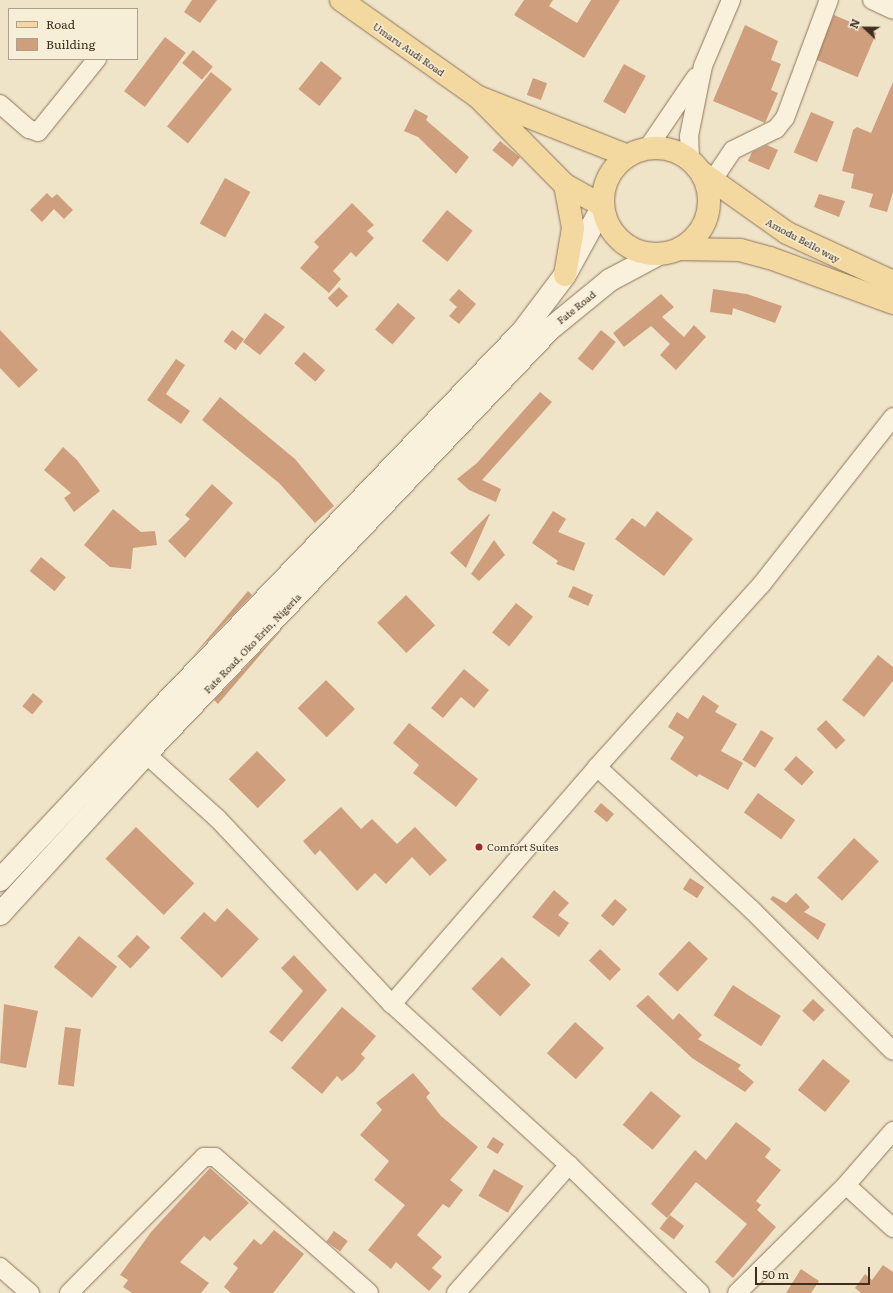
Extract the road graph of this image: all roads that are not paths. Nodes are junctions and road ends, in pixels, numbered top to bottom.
1 (341, 0) edge
2 (731, 0) edge
3 (829, 0) edge
4 (872, 0) edge
5 (893, 10) edge
6 (96, 60) edge
7 (703, 66) junction
8 (478, 97) junction
9 (0, 104) edge
10 (638, 153) junction
11 (701, 171) junction
12 (565, 185) junction
13 (603, 206) junction
14 (680, 249) junction
15 (657, 254) junction
16 (565, 275) junction
17 (893, 282) edge
18 (893, 303) edge
19 (508, 375) joint
20 (893, 417) edge
21 (146, 754) junction
22 (597, 767) junction
23 (0, 880) edge
24 (0, 914) edge
25 (392, 1004) junction
26 (893, 1051) edge
27 (893, 1131) edge
28 (569, 1165) junction
29 (846, 1185) junction
30 (893, 1228) edge
31 (0, 1267) edge
32 (30, 1293) edge
33 (69, 1293) edge
34 (369, 1293) edge
35 (456, 1293) edge
36 (700, 1293) edge
37 (737, 1293) edge

1 - 8 main road, Umaru Audi Road
2 - 7 street
3 - 11 street
4 - 5 street
6 - 9 street
7 - 10 street
7 - 11 street
8 - 10 main road
8 - 12 main road
10 - 11 main road
10 - 13 main road
11 - 14 main road
11 - 17 main road, Amodu Bello way
12 - 13 main road
12 - 16 main road
13 - 15 main road
13 - 16 street
14 - 15 main road
14 - 18 main road, Amodu Bello way
15 - 19 street, Fate Road
16 - 23 street, Fate Road, Oko Erin, Nigeria
19 - 21 street, Fate Road, Oko Erin, Nigeria
20 - 22 street
21 - 24 street, Fate Road, Oko Erin, Nigeria
21 - 25 street
22 - 25 street
22 - 26 street
25 - 28 street
27 - 29 street
28 - 35 street
28 - 36 street
29 - 30 street
29 - 37 street
31 - 32 street
33 - 34 street

